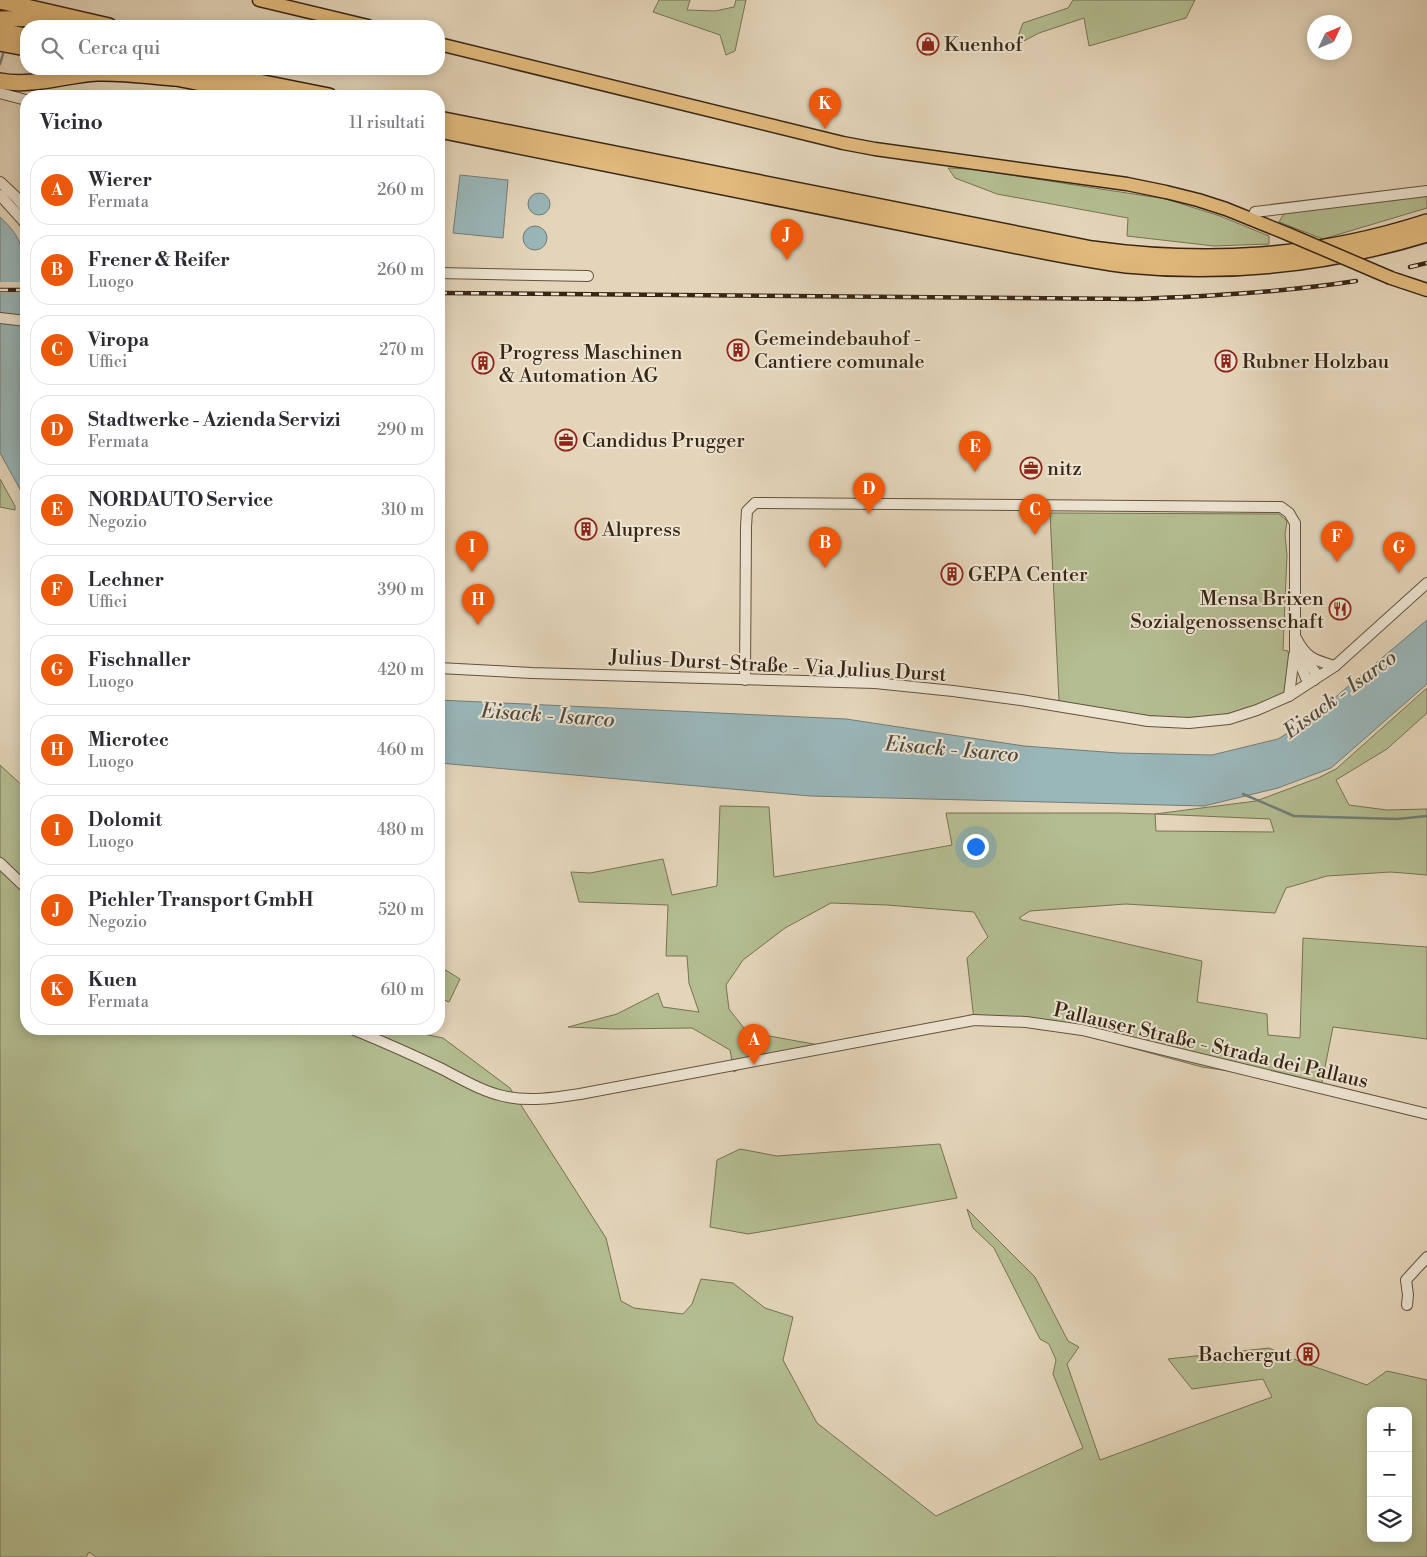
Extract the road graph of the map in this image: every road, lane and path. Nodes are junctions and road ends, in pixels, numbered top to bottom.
1 (259, 0) edge
2 (0, 1) edge
3 (78, 18) junction
4 (0, 19) edge
5 (86, 20) edge
6 (343, 20) edge
7 (0, 30) edge
8 (20, 35) edge
9 (0, 43) edge
10 (445, 45) edge
11 (20, 47) edge
12 (85, 75) edge
13 (129, 75) edge
14 (159, 75) edge
15 (223, 75) edge
16 (254, 75) edge
17 (175, 78) junction
18 (0, 81) edge
19 (290, 88) junction
20 (236, 90) edge
21 (300, 90) edge
22 (0, 93) edge
23 (20, 98) edge
24 (445, 119) edge
25 (445, 131) edge
26 (0, 182) edge
27 (1427, 191) edge
28 (0, 195) edge
29 (20, 209) edge
30 (20, 212) edge
31 (1252, 219) junction
32 (1427, 222) edge
33 (1427, 234) edge
34 (445, 273) edge
35 (588, 276) dead end
36 (1427, 290) edge
37 (0, 318) edge
38 (20, 321) edge
39 (1427, 583) edge
40 (1298, 651) junction
41 (1336, 666) junction
42 (445, 668) edge
43 (745, 680) junction
44 (1314, 680) junction
45 (1289, 696) junction
46 (0, 863) edge
47 (20, 882) edge
48 (366, 1035) edge
49 (1427, 1114) edge
50 (1427, 1257) edge
51 (1407, 1305) dead end

1 - 6 main road
2 - 3 highway
3 - 4 highway
3 - 5 highway
7 - 8 highway
9 - 11 highway
10 - 31 main road
12 - 18 highway
13 - 17 highway
14 - 17 highway
15 - 19 highway
16 - 19 highway
17 - 20 highway
19 - 21 highway
22 - 23 street
24 - 32 highway
25 - 33 highway
26 - 29 street
27 - 31 street
28 - 30 street
31 - 36 main road, bridge
34 - 35 street
37 - 38 street
39 - 41 street, Julius-Durst-Straße - Via Julius Durst
40 - 41 street
40 - 43 street
40 - 44 street
40 - 45 street
41 - 44 street, Julius-Durst-Straße - Via Julius Durst
42 - 43 street, Julius-Durst-Straße - Via Julius Durst
43 - 45 street, Julius-Durst-Straße - Via Julius Durst
44 - 45 street, Julius-Durst-Straße - Via Julius Durst
46 - 47 street
48 - 49 street, Pallauser Straße - Strada dei Pallaus
50 - 51 street

